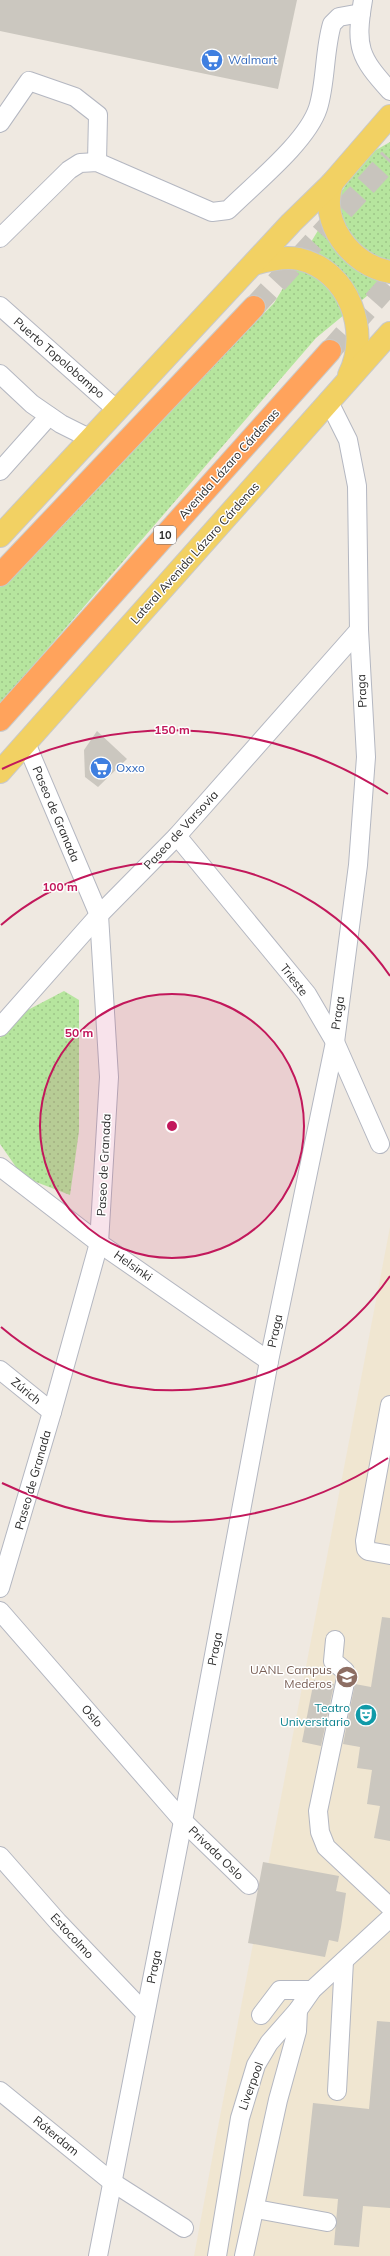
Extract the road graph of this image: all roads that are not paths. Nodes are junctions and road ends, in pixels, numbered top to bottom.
1 (362, 7) edge
2 (390, 91) edge
3 (390, 116) edge
4 (0, 123) edge
5 (96, 162) junction
6 (332, 183) junction
7 (0, 238) edge
8 (254, 264) junction
9 (390, 272) edge
10 (0, 306) edge
11 (254, 307) tunnel mouth
12 (390, 333) edge
13 (330, 351) tunnel mouth
14 (0, 374) edge
15 (343, 386) junction
16 (328, 402) junction
17 (118, 411) junction
18 (49, 416) junction
19 (91, 439) junction
20 (0, 471) edge
21 (0, 536) edge
22 (0, 575) edge
23 (359, 630) junction
24 (0, 720) edge
25 (26, 743) junction
26 (0, 772) edge
27 (177, 836) junction
28 (99, 915) junction
29 (0, 1026) edge
30 (335, 1042) junction
31 (380, 1144) dead end
32 (0, 1167) edge
33 (99, 1243) junction
34 (269, 1361) junction
35 (0, 1370) edge
36 (390, 1405) edge
37 (52, 1412) junction
38 (390, 1555) edge
39 (2, 1576) edge
40 (0, 1611) edge
41 (335, 1640) dead end
42 (183, 1821) junction
43 (0, 1856) edge
44 (249, 1885) dead end
45 (390, 1907) edge
46 (390, 1918) edge
47 (344, 1961) junction
48 (312, 1990) junction
49 (298, 2010) junction
50 (145, 2013) junction
51 (261, 2015) dead end
52 (0, 2091) edge
53 (337, 2092) dead end
54 (112, 2182) junction
55 (256, 2208) junction
56 (327, 2222) dead end
57 (184, 2228) dead end
58 (98, 2256) edge
59 (218, 2256) edge
60 (244, 2256) edge

1 - 2 street
1 - 5 street
3 - 6 main road
4 - 5 street
5 - 7 street
6 - 8 main road
6 - 9 main road
8 - 15 main road
8 - 17 main road
10 - 17 street, Puerto Topolobampo
11 - 22 highway
12 - 15 main road, Lateral Avenida Lázaro Cárdenas
13 - 24 highway, Avenida Lázaro Cárdenas / 10
14 - 18 street
15 - 16 main road, Lateral Avenida Lázaro Cárdenas
16 - 23 street, Praga
16 - 25 main road, Lateral Avenida Lázaro Cárdenas
17 - 19 main road
18 - 19 street
18 - 20 street
19 - 21 main road
23 - 27 street, Paseo de Varsovia
23 - 30 street, Praga
25 - 26 main road, Lateral Avenida Lázaro Cárdenas
25 - 28 street, Paseo de Granada
27 - 28 street, Paseo de Varsovia
27 - 30 street, Trieste
28 - 29 street, Paseo de Varsovia
28 - 33 street, Paseo de Granada
30 - 31 street, Trieste
30 - 34 street, Praga
32 - 33 street, Helsinki
33 - 34 street, Helsinki
33 - 37 street, Paseo de Granada
34 - 42 street, Praga
35 - 37 street, Zúrich
36 - 38 street
37 - 39 street, Paseo de Granada
40 - 42 street, Oslo
41 - 45 street
42 - 44 street, Privada Oslo
42 - 50 street, Praga
43 - 50 street, Estocolmo
46 - 47 street, Liverpool
47 - 48 street, Liverpool
47 - 53 street
48 - 49 street, Liverpool
48 - 51 street
49 - 55 street
49 - 59 street, Liverpool
50 - 54 street, Praga
52 - 54 street, Róterdam
54 - 57 street, Róterdam
54 - 58 street, Praga
55 - 56 street
55 - 60 street

